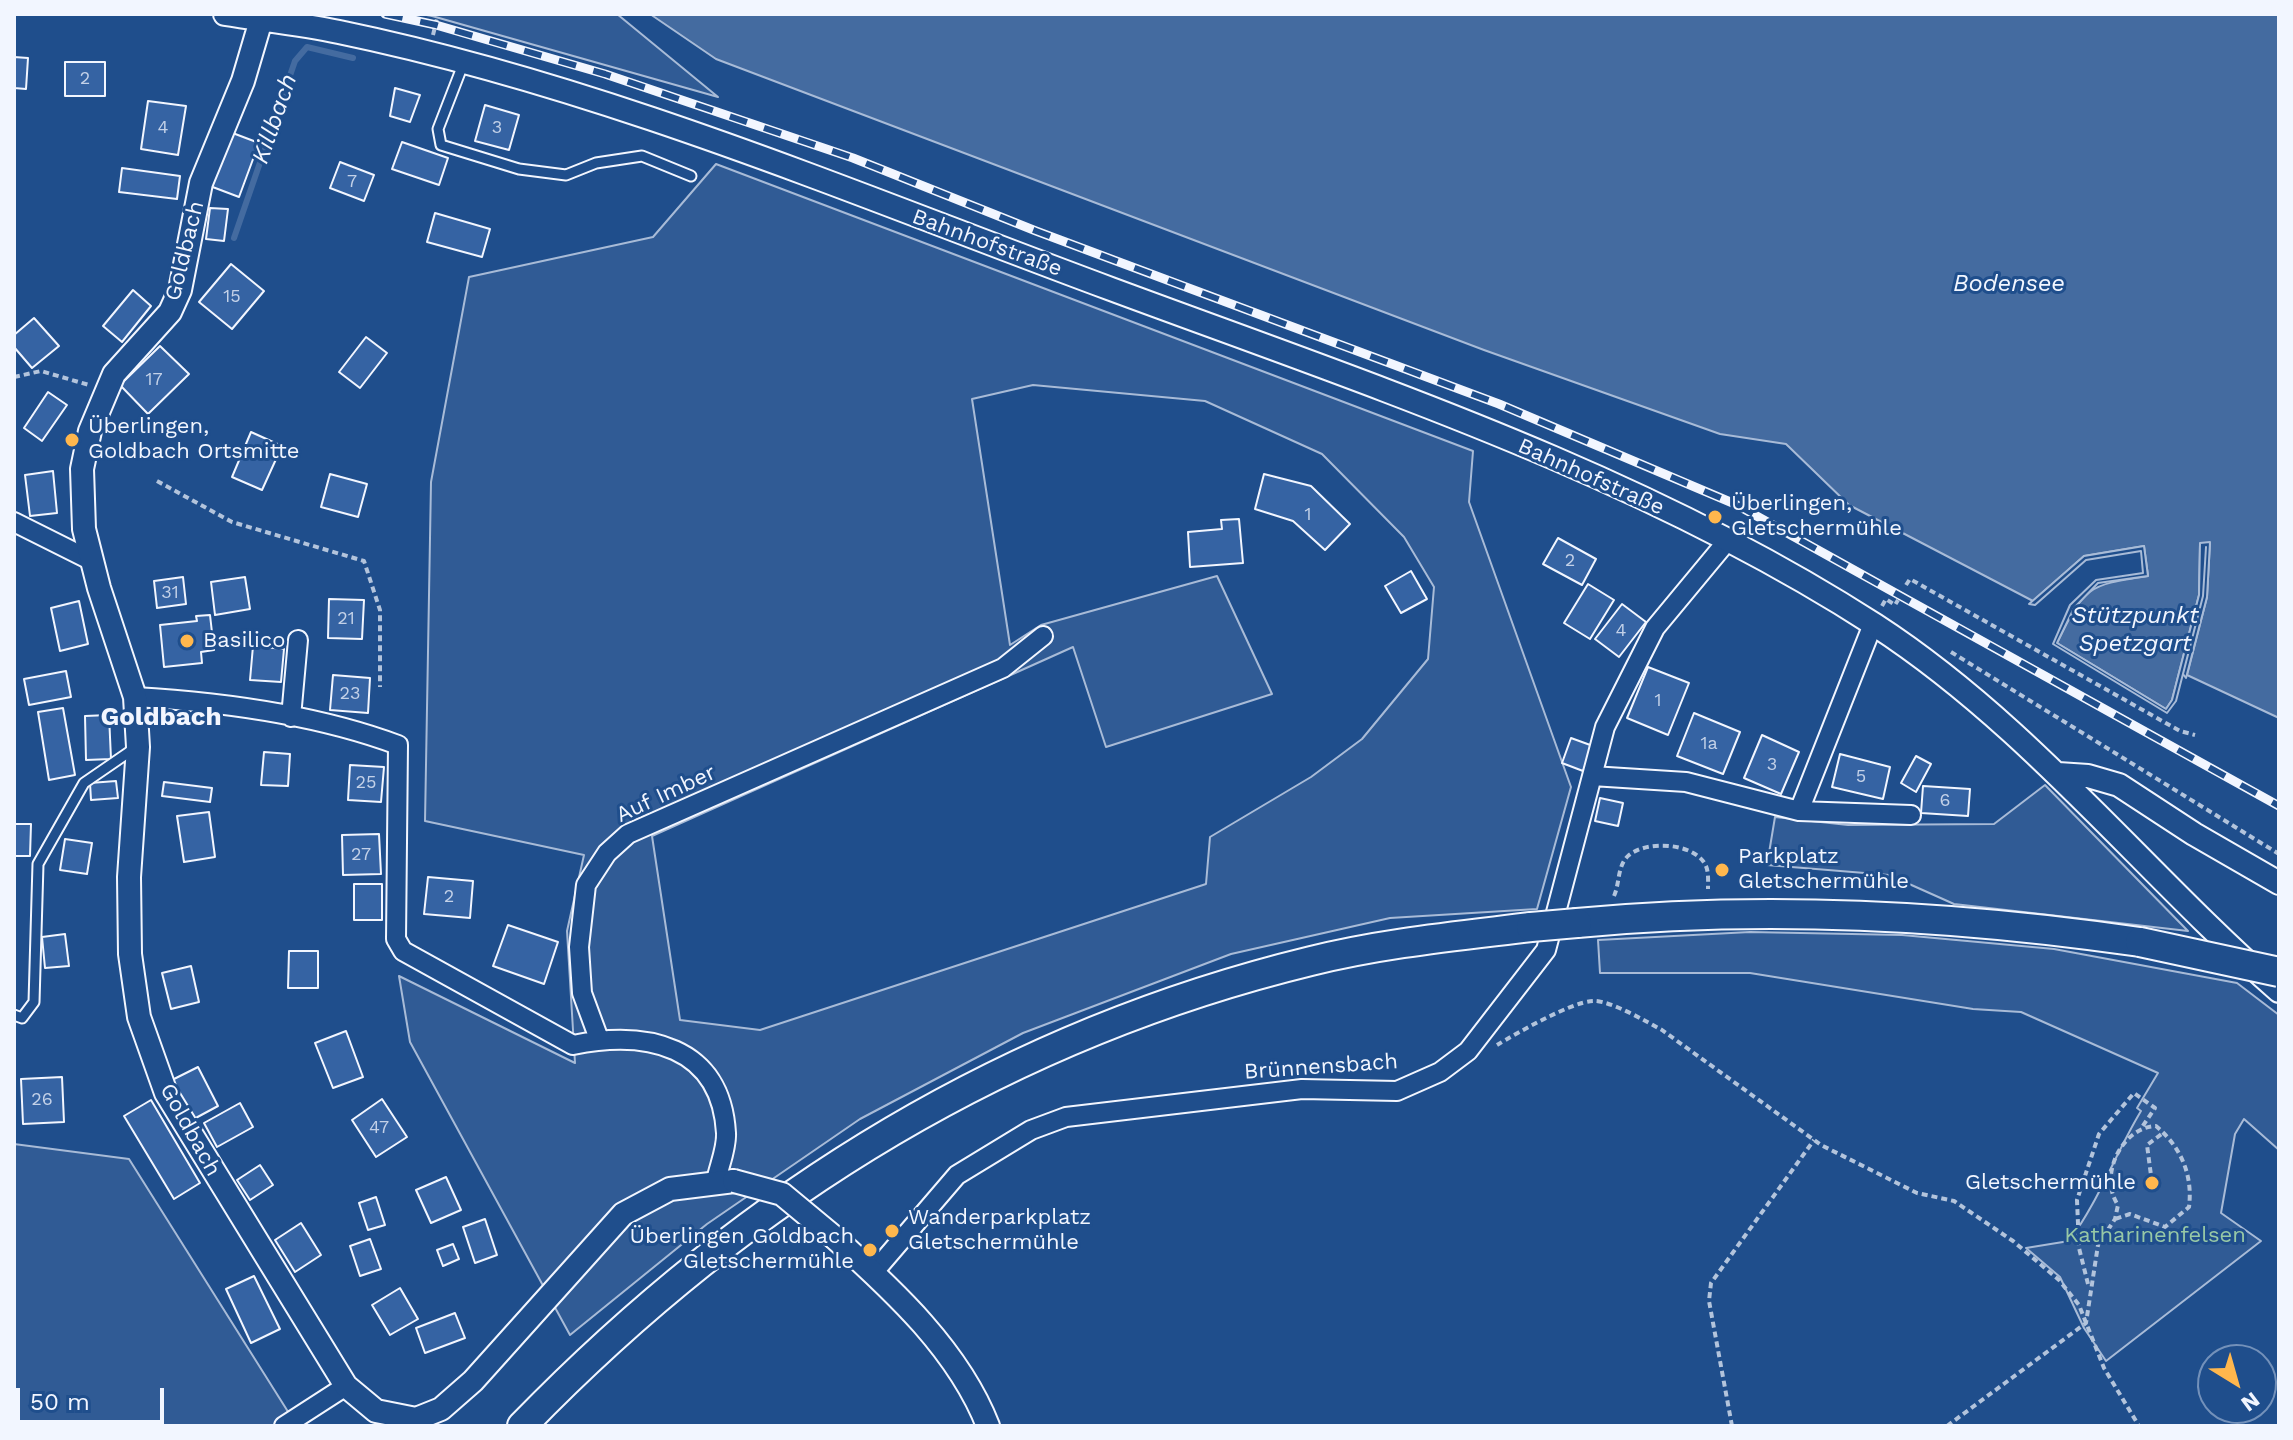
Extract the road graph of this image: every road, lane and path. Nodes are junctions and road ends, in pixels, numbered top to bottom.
1 (225, 14) edge
2 (438, 14) edge
3 (261, 20) junction
4 (434, 29) dead end
5 (464, 62) junction
6 (691, 176) dead end
7 (14, 377) edge
8 (104, 392) junction
9 (157, 481) dead end
10 (14, 522) edge
11 (1728, 540) junction
12 (90, 560) junction
13 (1906, 585) dead end
14 (1898, 600) dead end
15 (1877, 616) junction
16 (1043, 636) dead end
17 (298, 640) dead end
18 (1948, 650) dead end
19 (380, 687) dead end
20 (135, 697) junction
21 (291, 717) junction
22 (2195, 735) dead end
23 (138, 747) junction
24 (2058, 774) junction
25 (1592, 776) junction
26 (1799, 811) junction
27 (1911, 815) dead end
28 (2279, 854) edge
29 (2279, 883) edge
30 (1708, 889) dead end
31 (1608, 901) dead end
32 (2279, 972) edge
33 (2279, 991) edge
34 (14, 1015) edge
35 (599, 1039) junction
36 (1468, 1051) junction
37 (2142, 1127) junction
38 (2163, 1133) junction
39 (1814, 1140) junction
40 (725, 1181) junction
41 (2152, 1183) dead end
42 (2115, 1219) junction
43 (873, 1273) junction
44 (2088, 1287) junction
45 (2086, 1323) junction
46 (346, 1386) junction
47 (284, 1426) edge
48 (522, 1426) edge
49 (988, 1426) edge
50 (1732, 1426) edge
51 (1947, 1426) edge
52 (2139, 1426) edge

1 - 3 street, Bahnhofstraße
2 - 4 path
3 - 5 street, Bahnhofstraße
3 - 8 street, Goldbach
5 - 6 lane
5 - 11 street, Bahnhofstraße
7 - 8 path
8 - 12 street, Goldbach
9 - 19 path
10 - 12 street
11 - 15 street, Bahnhofstraße
11 - 25 street, Brünnensbach
12 - 20 street, Goldbach
13 - 22 path
14 - 15 path
15 - 24 street, Bahnhofstraße
15 - 26 street
16 - 35 street, Auf Imber
17 - 21 street
18 - 28 path
20 - 21 street
20 - 23 street, Goldbach
21 - 35 street
23 - 34 lane
23 - 46 street, Goldbach
24 - 29 street
24 - 33 street, Bahnhofstraße
25 - 26 street
25 - 36 street, Brünnensbach
26 - 27 street
30 - 31 path
32 - 48 main road, bridge
35 - 40 street
36 - 39 path
36 - 43 street, Brünnensbach
37 - 38 path
37 - 42 path
37 - 44 path
38 - 41 path
38 - 42 path
39 - 45 path
39 - 50 path
40 - 43 street, bridge
40 - 46 street, Goldbach
42 - 44 path
43 - 49 street
44 - 45 path
45 - 51 path
45 - 52 path
46 - 47 street

